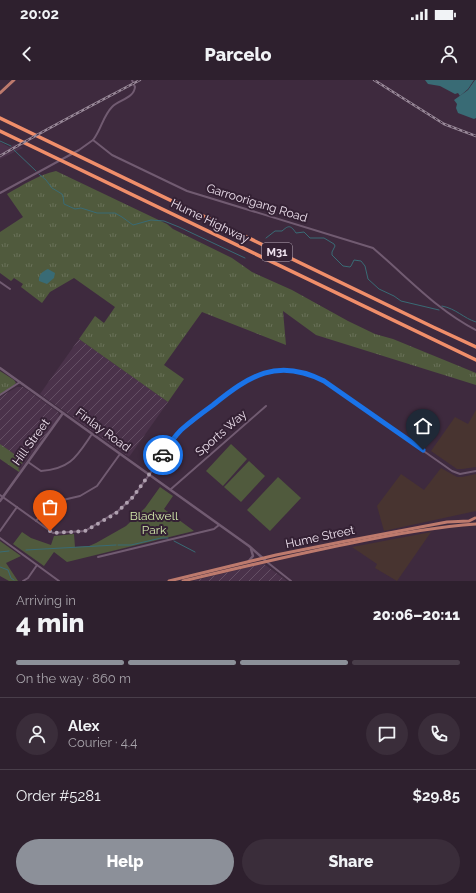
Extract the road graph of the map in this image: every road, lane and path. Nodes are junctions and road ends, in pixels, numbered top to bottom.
1 (14, 80) edge
2 (132, 80) edge
3 (0, 93) edge
4 (0, 118) edge
5 (0, 131) edge
6 (93, 140) junction
7 (0, 193) edge
8 (0, 282) edge
9 (10, 289) dead end
10 (476, 330) edge
11 (476, 346) edge
12 (476, 360) edge
13 (0, 368) edge
14 (20, 382) junction
15 (0, 395) edge
16 (266, 406) dead end
17 (63, 413) junction
18 (92, 434) junction
19 (120, 454) junction
20 (28, 462) junction
21 (476, 471) edge
22 (149, 474) junction
23 (171, 489) junction
24 (2, 496) edge
25 (0, 501) edge
26 (17, 507) junction
27 (476, 517) edge
28 (36, 521) junction
29 (476, 524) edge
30 (219, 525) junction
31 (0, 531) edge
32 (0, 538) edge
33 (249, 546) junction
34 (98, 557) dead end
35 (263, 558) junction
36 (266, 561) junction
37 (248, 562) junction
38 (37, 565) junction
39 (23, 581) edge
40 (60, 581) edge
41 (169, 581) edge
42 (183, 581) edge
43 (291, 581) edge

1 - 3 main road
2 - 6 street
4 - 11 highway, Hume Highway / M31
5 - 12 highway, Hume Highway / M31
6 - 7 street
6 - 10 street, Garroorigang Road
8 - 9 street
13 - 14 street, Finlay Road
14 - 15 street
14 - 17 street, Finlay Road
16 - 23 street, Sports Way
17 - 18 street, Finlay Road
17 - 20 street, Hill Street
18 - 19 street, Finlay Road
18 - 20 street
19 - 22 street, Finlay Road
19 - 28 street
20 - 24 street, Hill Street
21 - 22 street
22 - 23 street, Finlay Road
22 - 28 street
23 - 30 street, Finlay Road
24 - 25 street, Hill Street
24 - 26 street
26 - 28 street
26 - 31 street
27 - 29 main road
27 - 35 main road, Hume Street
29 - 36 main road, Hume Street
30 - 33 street, Finlay Road
30 - 34 street
32 - 38 street
33 - 35 street, Finlay Road
33 - 37 street
35 - 36 street, Finlay Road
35 - 37 main road, Hume Street
36 - 42 main road, Hume Street
36 - 43 street, Finlay Road
37 - 41 main road, Hume Street
38 - 39 street
38 - 40 street

